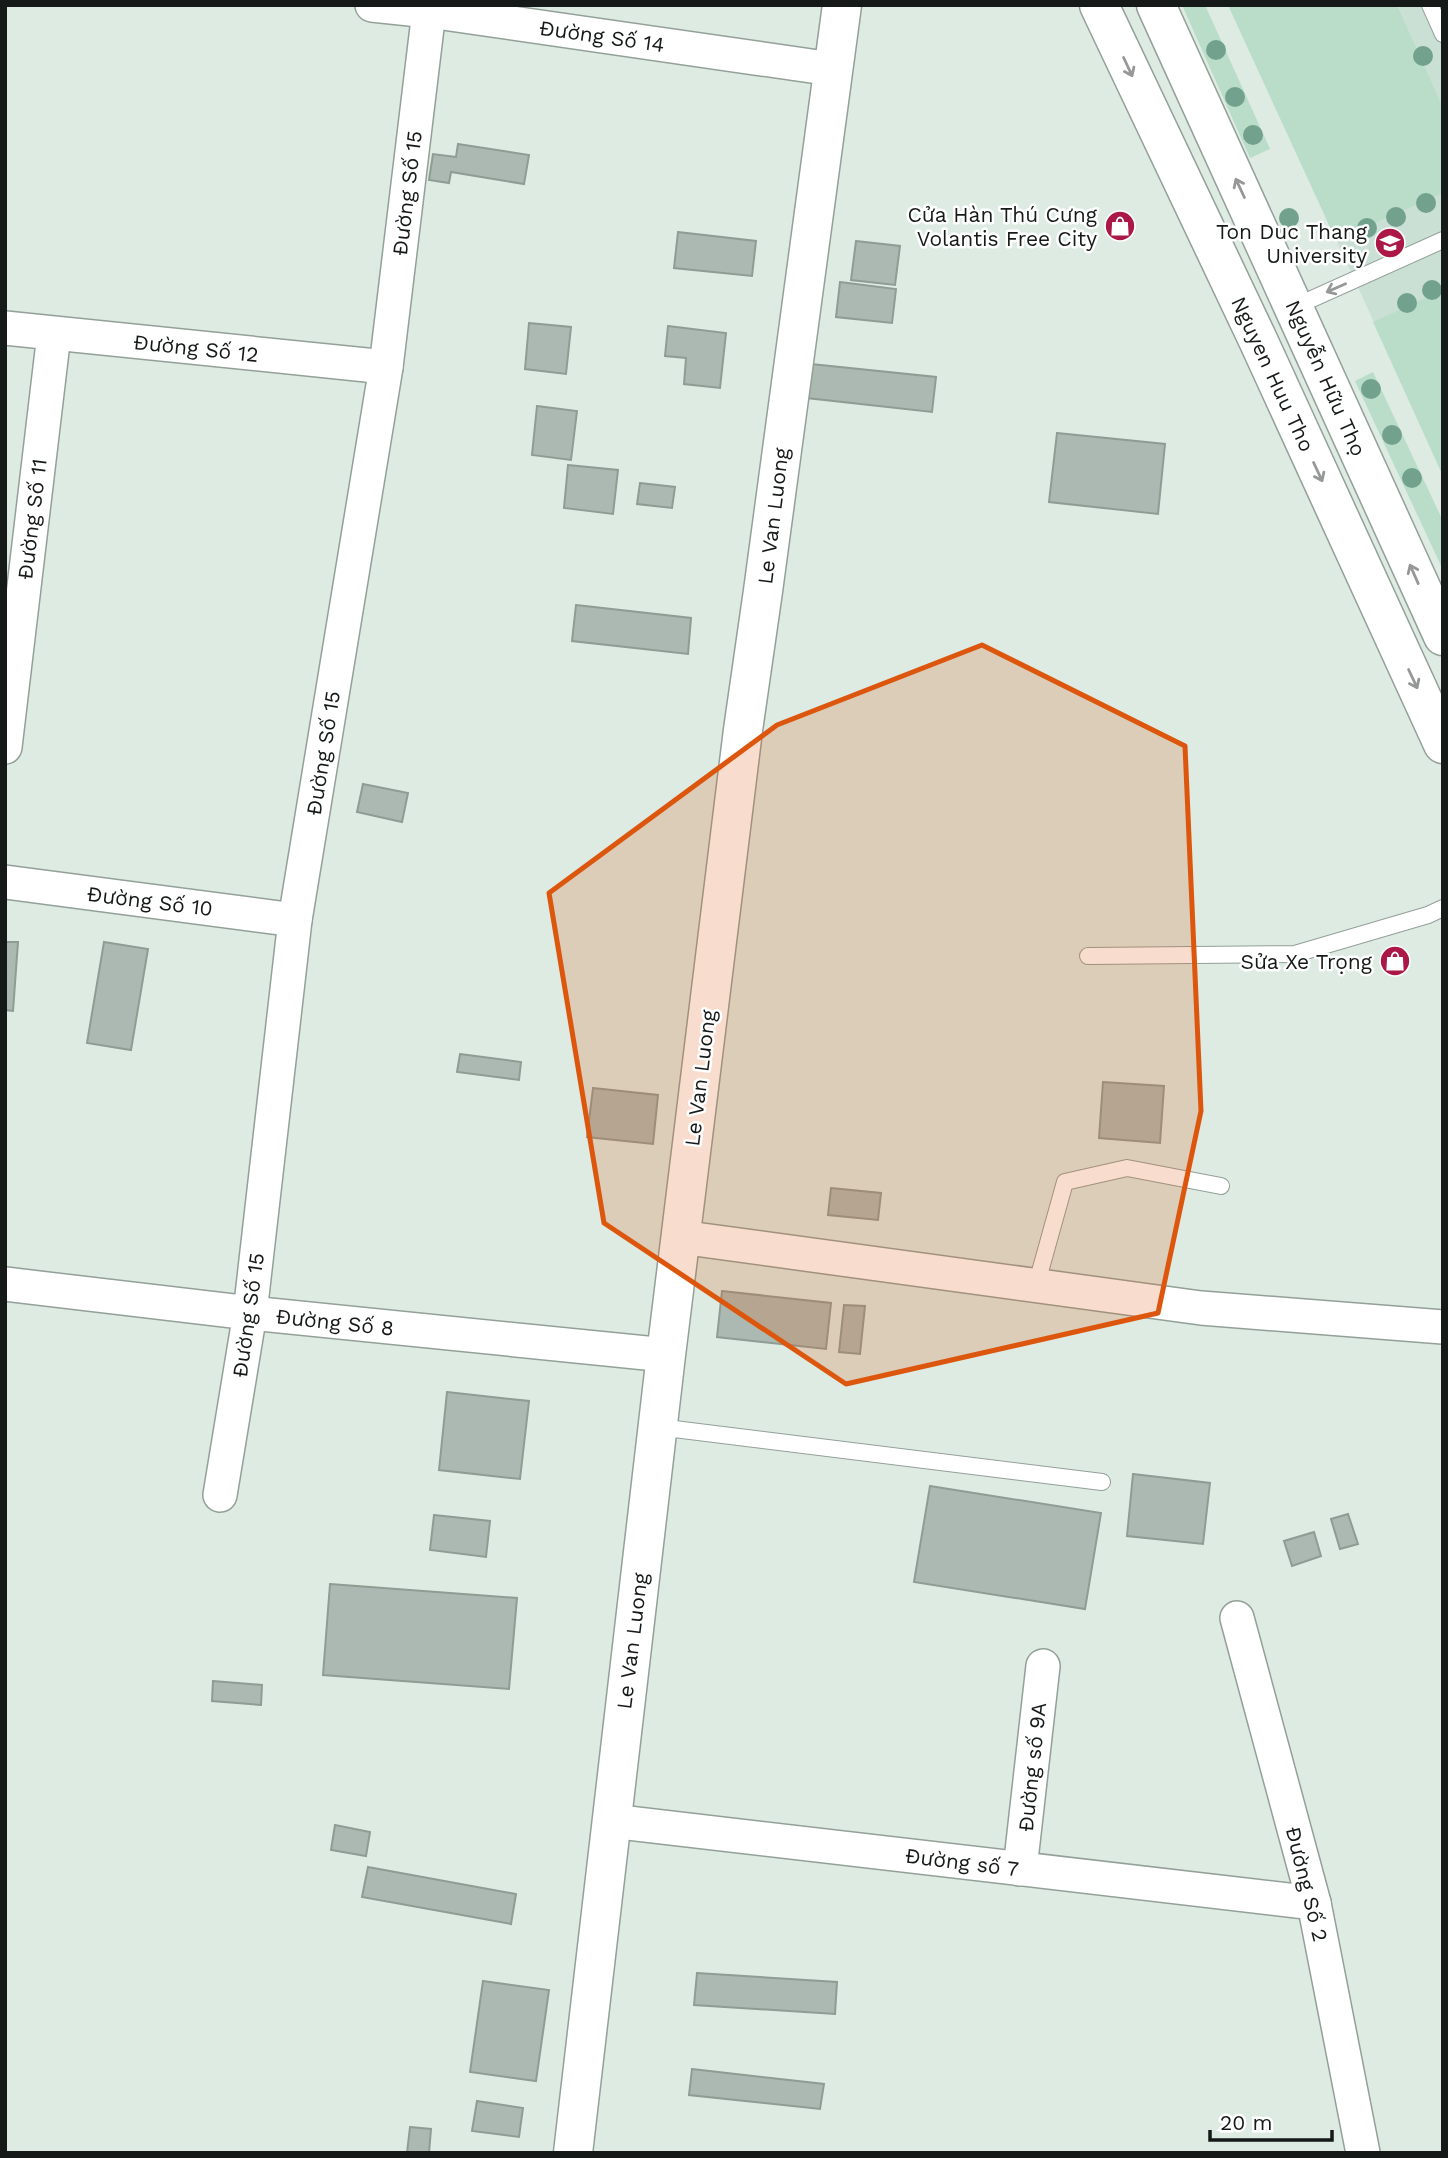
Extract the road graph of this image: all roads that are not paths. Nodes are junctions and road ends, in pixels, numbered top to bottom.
1 (372, 5) edge
2 (842, 5) edge
3 (1098, 5) edge
4 (1156, 5) edge
5 (1430, 5) edge
6 (429, 11) junction
7 (1443, 34) edge
8 (832, 69) junction
9 (1443, 240) edge
10 (1294, 307) junction
11 (5, 328) edge
12 (54, 334) junction
13 (386, 367) junction
14 (1443, 636) edge
15 (1443, 744) edge
16 (5, 747) edge
17 (5, 882) edge
18 (1443, 908) edge
19 (295, 920) junction
20 (1088, 956) dead end
21 (1221, 1186) dead end
22 (680, 1237) junction
23 (5, 1284) edge
24 (1036, 1286) junction
25 (250, 1313) junction
26 (1443, 1327) edge
27 (666, 1355) junction
28 (658, 1427) junction
29 (1102, 1482) dead end
30 (220, 1495) dead end
31 (1237, 1618) dead end
32 (1043, 1666) dead end
33 (611, 1821) junction
34 (1020, 1869) junction
35 (1314, 1903) junction
36 (573, 2153) edge
37 (1363, 2153) edge

1 - 6 street, Đường Số 14
2 - 8 street, Le Van Luong
3 -> 15 street, Nguyen Huu Tho
10 -> 4 street, Nguyễn Hữu Thọ
5 - 7 lane
6 - 8 street, Đường Số 14
6 - 13 street, Đường Số 15
8 - 22 street, Le Van Luong
9 -> 10 lane
14 -> 10 street, Nguyễn Hữu Thọ
11 - 12 street, Đường Số 12
12 - 13 street, Đường Số 12
12 - 16 street, Đường Số 11
13 - 19 street, Đường Số 15
17 - 19 street, Đường Số 10
18 - 20 lane
19 - 25 street, Đường Số 15
21 - 24 lane
22 - 24 street
22 - 27 street, Le Van Luong
23 - 25 street, Đường Số 8
24 - 26 street
25 - 27 street, Đường Số 8
25 - 30 street, Đường Số 15
27 - 28 street, Le Van Luong
28 - 29 lane
28 - 33 street, Le Van Luong
31 - 35 street, Đường Số 2
32 - 34 street, Đường số 9A
33 - 34 street, Đường số 7
33 - 36 street, Le Van Luong
34 - 35 street, Đường số 7
35 - 37 street, Đường Số 2

